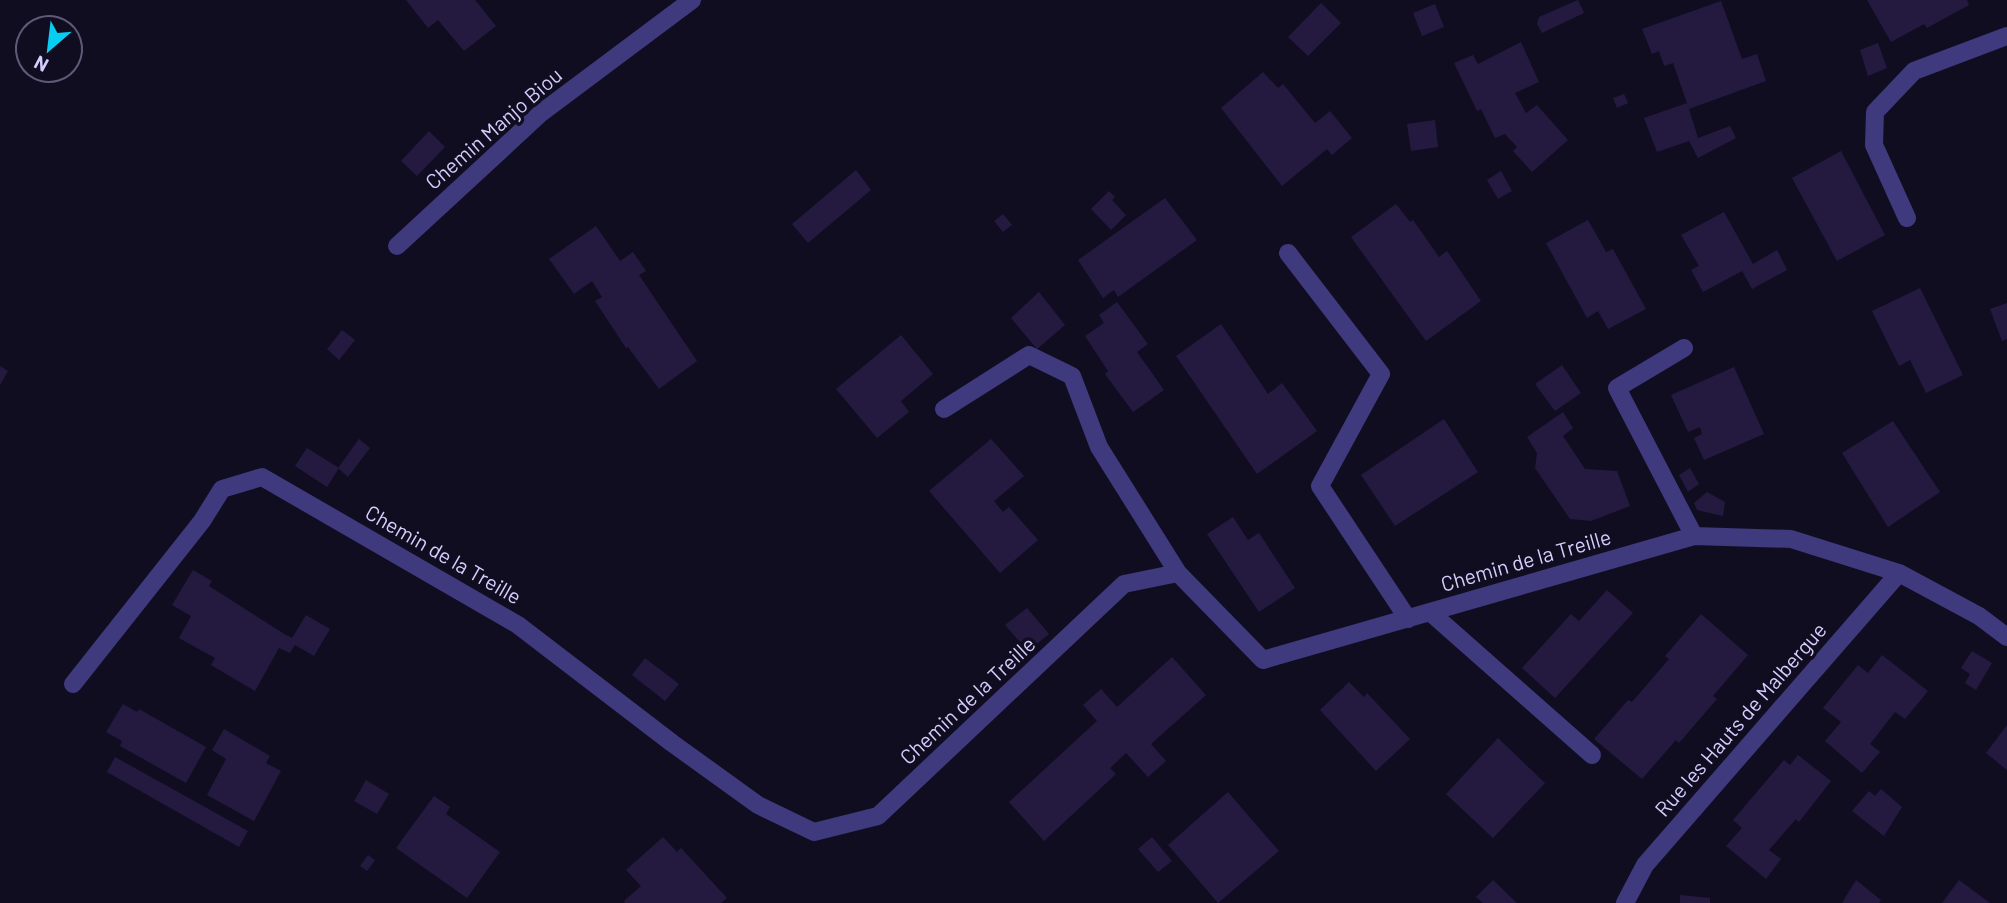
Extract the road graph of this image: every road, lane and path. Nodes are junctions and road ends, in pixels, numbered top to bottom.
1 (692, 0) edge
2 (2007, 36) edge
3 (1907, 218) dead end
4 (397, 246) dead end
5 (1288, 253) dead end
6 (1684, 348) dead end
7 (944, 409) dead end
8 (1694, 536) junction
9 (1178, 573) junction
10 (1899, 573) junction
11 (1430, 612) junction
12 (1408, 619) junction
13 (2007, 637) edge
14 (73, 684) dead end
15 (1592, 755) dead end
16 (1625, 903) edge

1 - 4 street, Chemin Manjo Biou
2 - 3 street
5 - 12 street
6 - 8 street
7 - 9 street
8 - 10 street, Chemin de la Treille
8 - 11 street, Chemin de la Treille
9 - 12 street, Chemin de la Treille
9 - 14 street, Chemin de la Treille
10 - 13 street, Chemin de la Treille
10 - 16 street, Rue les Hauts de Malbergue
11 - 12 street, Chemin de la Treille
11 - 15 street

